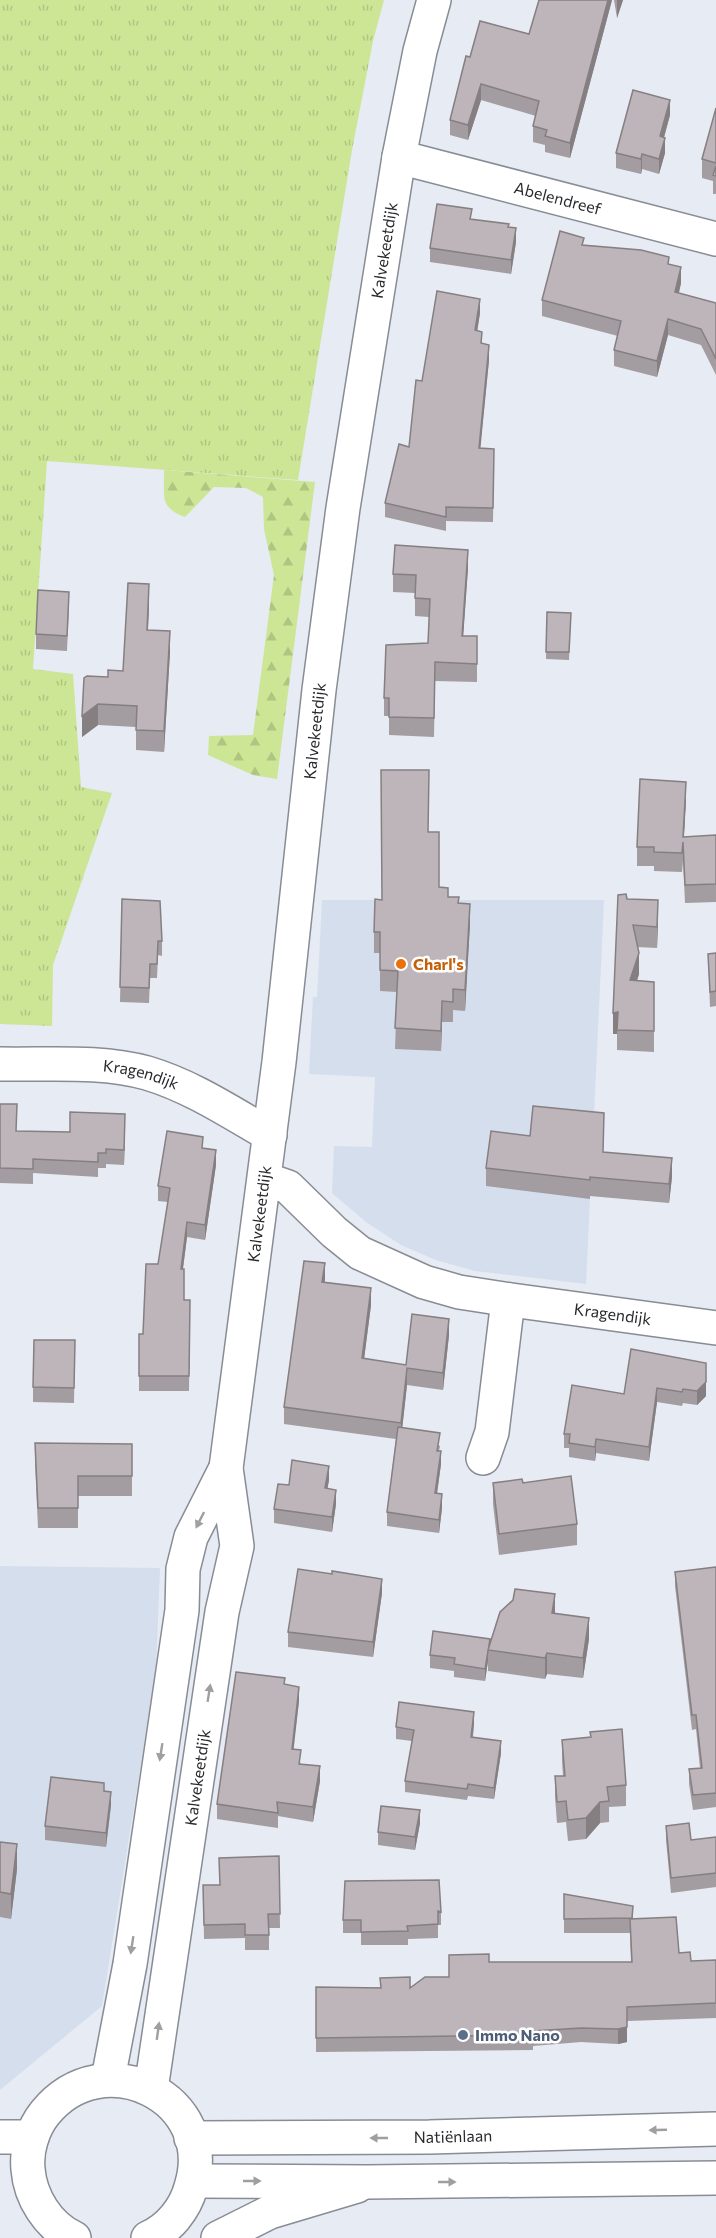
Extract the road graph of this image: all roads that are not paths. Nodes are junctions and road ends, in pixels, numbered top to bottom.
1 (434, 0) edge
2 (399, 157) junction
3 (716, 239) edge
4 (0, 1064) edge
5 (270, 1135) junction
6 (264, 1179) junction
7 (508, 1300) junction
8 (716, 1328) edge
9 (483, 1458) dead end
10 (226, 1468) junction
11 (108, 2079) junction
12 (151, 2089) junction
13 (716, 2129) edge
14 (16, 2137) edge
15 (191, 2138) junction
16 (716, 2178) edge
17 (14, 2180) edge
18 (193, 2181) junction
19 (367, 2182) junction
20 (74, 2238) edge
21 (148, 2238) edge
22 (218, 2238) edge

1 - 2 street, Kalvekeetdijk
2 - 3 street, Abelendreef
2 - 5 street, Kalvekeetdijk
4 - 5 street, Kragendijk
5 - 6 street, Kalvekeetdijk
6 - 7 street, Kragendijk
6 - 10 street, Kalvekeetdijk
7 - 8 street, Kragendijk
7 - 9 street
10 -> 11 street, Kalvekeetdijk
12 -> 10 street, Kalvekeetdijk
11 - 12 street
11 - 14 street
12 - 15 street
13 -> 15 street, Natiënlaan
14 - 17 street
15 - 18 street
19 -> 16 street
17 - 20 street
18 -> 19 street
18 - 21 street
19 - 22 street

